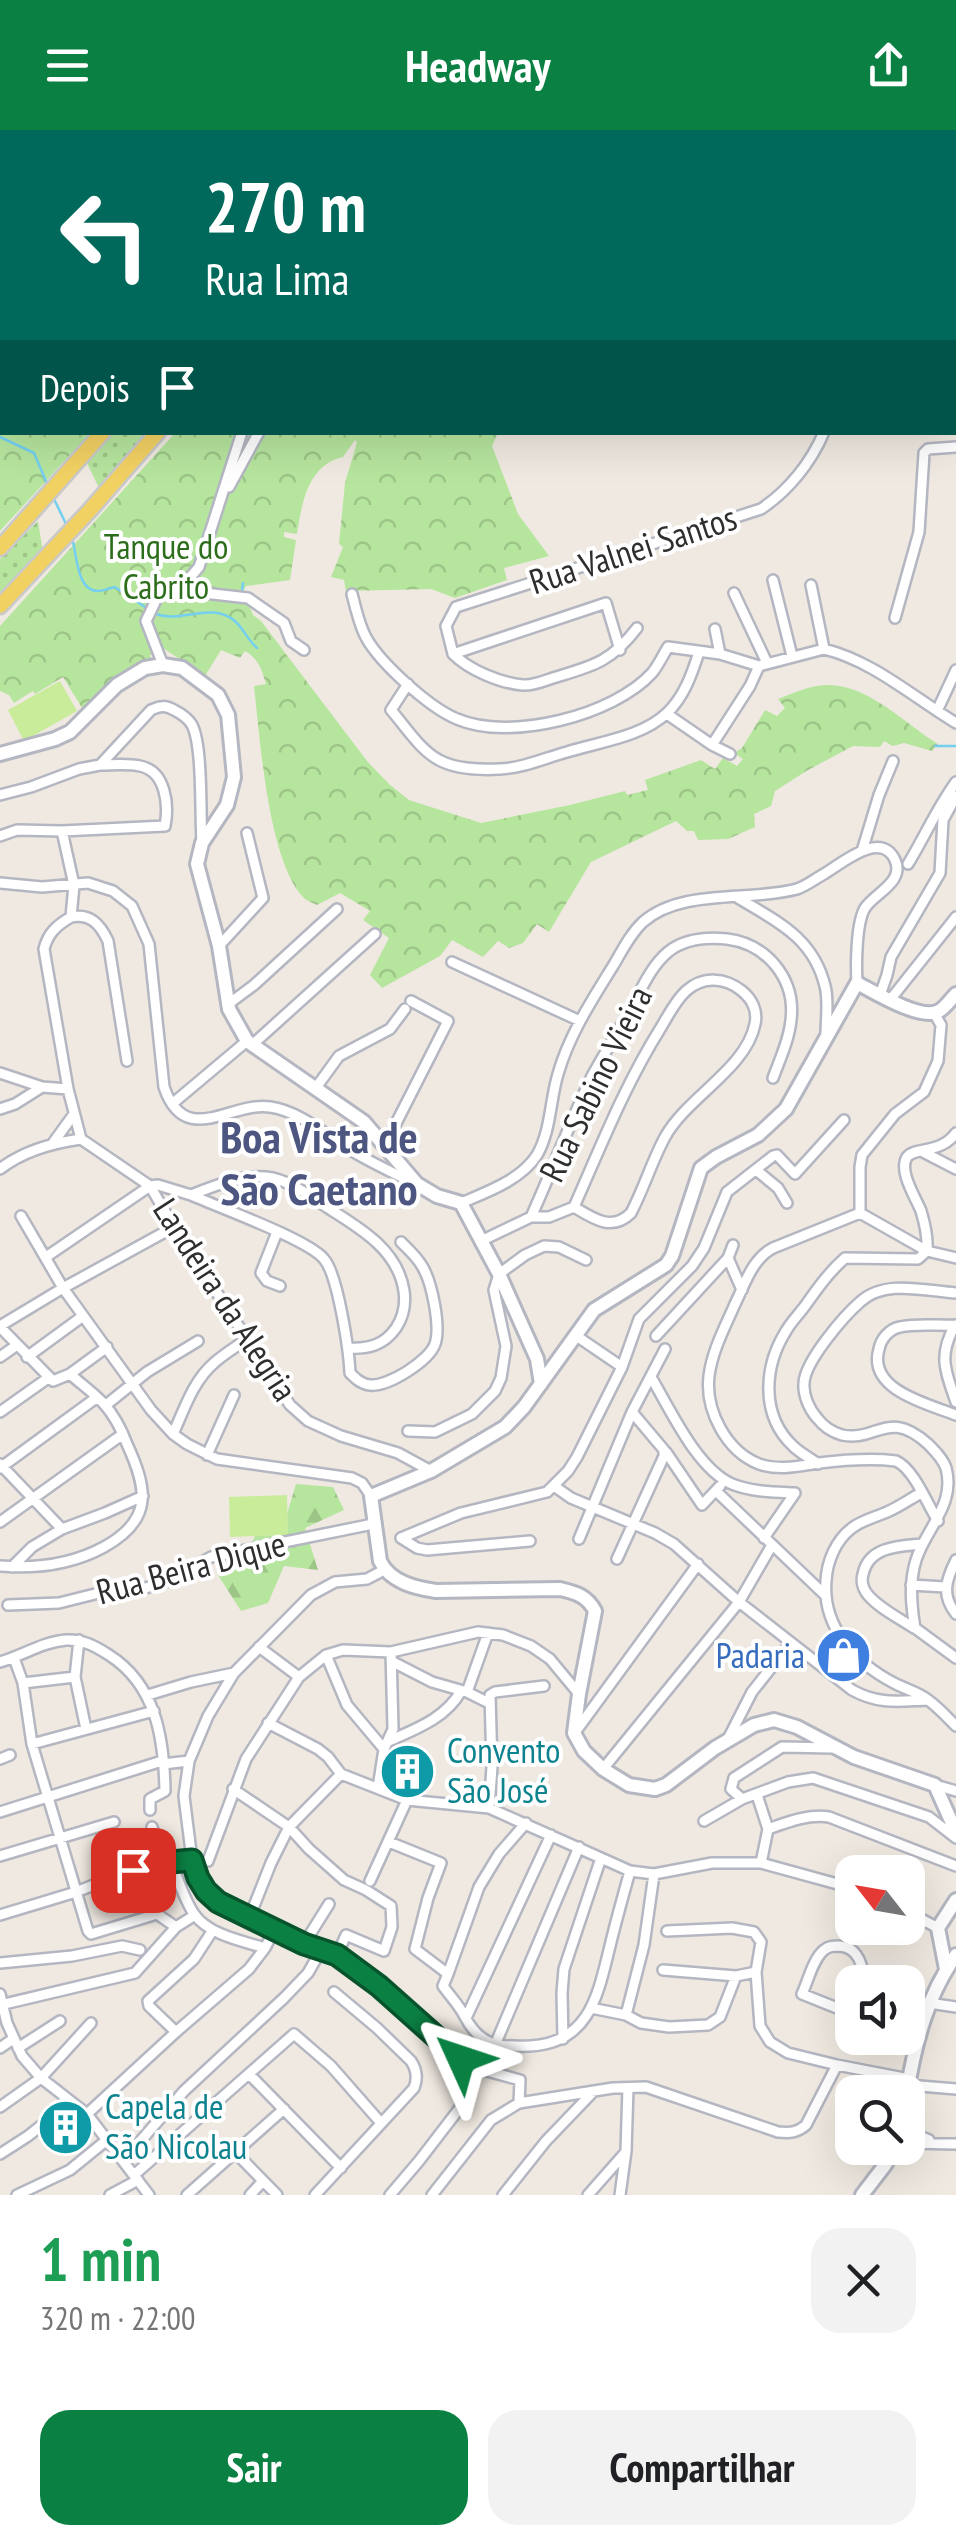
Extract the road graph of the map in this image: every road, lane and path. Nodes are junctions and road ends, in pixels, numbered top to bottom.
1 (100, 435) edge
2 (155, 435) edge
3 (241, 435) edge
4 (257, 435) edge
5 (822, 435) edge
6 (956, 447) edge
7 (222, 500) junction
8 (0, 548) edge
9 (773, 580) dead end
10 (811, 585) dead end
11 (168, 589) junction
12 (734, 593) dead end
13 (352, 594) dead end
14 (2, 604) edge
15 (895, 618) dead end
16 (638, 628) dead end
17 (715, 628) dead end
18 (824, 649) junction
19 (304, 650) dead end
20 (620, 650) junction
21 (698, 652) junction
22 (453, 654) junction
23 (720, 654) junction
24 (792, 656) junction
25 (163, 665) junction
26 (763, 665) junction
27 (956, 670) edge
28 (408, 684) junction
29 (936, 711) junction
30 (667, 714) junction
31 (956, 723) edge
32 (712, 745) junction
33 (0, 754) edge
34 (730, 754) dead end
35 (894, 761) dead end
36 (100, 765) junction
37 (956, 782) edge
38 (0, 795) edge
39 (956, 796) edge
40 (62, 831) junction
41 (247, 833) dead end
42 (0, 836) edge
43 (202, 842) junction
44 (862, 851) junction
45 (908, 864) dead end
46 (0, 884) edge
47 (74, 885) junction
48 (738, 898) junction
49 (337, 909) dead end
50 (70, 917) junction
51 (956, 917) edge
52 (374, 934) dead end
53 (218, 946) junction
54 (452, 962) dead end
55 (857, 983) junction
56 (956, 994) edge
57 (885, 998) junction
58 (227, 1004) junction
59 (934, 1014) junction
60 (580, 1021) junction
61 (826, 1040) junction
62 (250, 1043) junction
63 (127, 1061) dead end
64 (0, 1073) edge
65 (772, 1078) dead end
66 (42, 1086) junction
67 (68, 1089) junction
68 (315, 1089) junction
69 (170, 1102) junction
70 (0, 1109) edge
71 (74, 1114) junction
72 (844, 1120) dead end
73 (956, 1133) edge
74 (81, 1139) junction
75 (53, 1142) junction
76 (384, 1145) junction
77 (922, 1151) junction
78 (956, 1169) edge
79 (0, 1170) edge
80 (756, 1170) junction
81 (416, 1184) junction
82 (150, 1186) junction
83 (190, 1195) junction
84 (461, 1203) junction
85 (788, 1203) dead end
86 (574, 1207) junction
87 (860, 1213) junction
88 (21, 1216) dead end
89 (531, 1218) junction
90 (174, 1228) junction
91 (277, 1232) junction
92 (481, 1240) junction
93 (401, 1242) dead end
94 (733, 1244) dead end
95 (927, 1250) junction
96 (46, 1258) junction
97 (728, 1258) junction
98 (956, 1258) edge
99 (586, 1260) dead end
100 (499, 1274) junction
101 (280, 1286) dead end
102 (63, 1288) junction
103 (742, 1290) junction
104 (956, 1293) edge
105 (83, 1316) junction
106 (955, 1325) edge
107 (0, 1327) edge
108 (575, 1335) junction
109 (656, 1336) dead end
110 (247, 1340) junction
111 (198, 1341) dead end
112 (16, 1346) junction
113 (106, 1347) junction
114 (349, 1348) junction
115 (665, 1349) dead end
116 (27, 1356) junction
117 (0, 1357) edge
118 (622, 1367) junction
119 (70, 1374) junction
120 (651, 1377) junction
121 (50, 1380) junction
122 (132, 1384) junction
123 (541, 1384) junction
124 (234, 1395) dead end
125 (96, 1398) junction
126 (956, 1402) edge
127 (106, 1405) junction
128 (0, 1412) edge
129 (632, 1412) junction
130 (956, 1416) edge
131 (408, 1430) dead end
132 (123, 1434) junction
133 (173, 1434) junction
134 (664, 1450) junction
135 (207, 1454) junction
136 (818, 1464) junction
137 (1, 1466) edge
138 (431, 1471) junction
139 (725, 1480) junction
140 (554, 1490) junction
141 (716, 1491) junction
142 (920, 1493) junction
143 (144, 1496) junction
144 (371, 1496) junction
145 (31, 1498) junction
146 (592, 1506) junction
147 (0, 1522) edge
148 (938, 1522) junction
149 (373, 1524) junction
150 (632, 1524) junction
151 (62, 1528) junction
152 (579, 1539) dead end
153 (530, 1542) dead end
154 (768, 1542) junction
155 (922, 1544) junction
156 (618, 1559) dead end
157 (956, 1560) edge
158 (698, 1564) junction
159 (0, 1566) edge
160 (12, 1567) junction
161 (384, 1570) junction
162 (912, 1585) junction
163 (945, 1587) junction
164 (825, 1595) junction
165 (738, 1602) junction
166 (8, 1605) dead end
167 (956, 1614) edge
168 (914, 1628) junction
169 (488, 1633) junction
170 (79, 1640) junction
171 (790, 1644) junction
172 (260, 1647) junction
173 (326, 1655) junction
174 (392, 1657) junction
175 (14, 1658) junction
176 (956, 1658) edge
177 (0, 1662) edge
178 (234, 1673) junction
179 (74, 1677) junction
180 (298, 1678) junction
181 (23, 1684) junction
182 (544, 1686) dead end
183 (464, 1692) junction
184 (579, 1694) junction
185 (148, 1695) junction
186 (490, 1698) junction
187 (928, 1700) junction
188 (154, 1711) junction
189 (952, 1713) edge
190 (268, 1723) junction
191 (956, 1726) edge
192 (86, 1730) junction
193 (574, 1733) junction
194 (727, 1741) junction
195 (32, 1744) junction
196 (387, 1745) junction
197 (836, 1748) junction
198 (189, 1761) junction
199 (163, 1762) junction
200 (603, 1769) junction
201 (340, 1774) junction
202 (935, 1785) junction
203 (378, 1788) junction
204 (233, 1789) junction
205 (956, 1790) edge
206 (757, 1795) junction
207 (48, 1798) junction
208 (742, 1799) junction
209 (408, 1800) junction
210 (490, 1808) junction
211 (150, 1810) dead end
212 (0, 1812) edge
213 (704, 1821) dead end
214 (114, 1822) dead end
215 (526, 1823) junction
216 (152, 1827) dead end
217 (289, 1827) junction
218 (768, 1828) junction
219 (551, 1835) junction
220 (956, 1835) edge
221 (61, 1840) junction
222 (388, 1842) junction
223 (579, 1847) junction
224 (0, 1856) edge
225 (601, 1858) junction
226 (166, 1860) junction
227 (192, 1860) junction
228 (760, 1864) junction
229 (956, 1866) edge
230 (630, 1871) junction
231 (654, 1874) junction
232 (835, 1884) edge
233 (368, 1885) junction
234 (76, 1892) junction
235 (956, 1900) edge
236 (329, 1904) dead end
237 (0, 1915) edge
238 (195, 1915) junction
239 (250, 1916) junction
240 (925, 1921) edge
241 (176, 1926) junction
242 (938, 1928) junction
243 (274, 1929) junction
244 (213, 1930) junction
245 (666, 1931) dead end
246 (956, 1932) edge
247 (304, 1944) junction
248 (265, 1948) junction
249 (140, 1950) dead end
250 (321, 1950) junction
251 (337, 1955) junction
252 (956, 1955) edge
253 (0, 1963) edge
254 (862, 1965) edge
255 (946, 1969) junction
256 (663, 1970) dead end
257 (756, 1972) junction
258 (448, 1974) junction
259 (736, 1976) junction
260 (334, 1992) dead end
261 (1, 2001) edge
262 (928, 2003) junction
263 (835, 2007) edge
264 (591, 2008) junction
265 (956, 2008) edge
266 (925, 2010) edge
267 (626, 2015) junction
268 (466, 2018) junction
269 (60, 2021) dead end
270 (91, 2023) dead end
271 (176, 2032) junction
272 (563, 2038) junction
273 (15, 2044) junction
274 (495, 2044) junction
275 (0, 2048) edge
276 (837, 2066) junction
277 (250, 2074) junction
278 (871, 2075) edge
279 (41, 2078) junction
280 (925, 2087) edge
281 (628, 2088) junction
282 (956, 2090) edge
283 (592, 2092) junction
284 (468, 2096) dead end
285 (72, 2102) junction
286 (520, 2103) junction
287 (0, 2107) edge
288 (284, 2110) junction
289 (87, 2114) junction
290 (382, 2123) junction
291 (925, 2138) edge
292 (108, 2139) junction
293 (925, 2142) edge
294 (936, 2142) junction
295 (956, 2144) edge
296 (626, 2151) junction
297 (234, 2152) junction
298 (0, 2154) edge
299 (124, 2160) junction
300 (885, 2165) edge
301 (341, 2168) junction
302 (136, 2178) junction
303 (263, 2181) junction
304 (17, 2195) edge
305 (110, 2195) edge
306 (149, 2195) edge
307 (187, 2195) edge
308 (250, 2195) edge
309 (278, 2195) edge
310 (315, 2195) edge
311 (390, 2195) edge
312 (432, 2195) edge
313 (503, 2195) edge
314 (588, 2195) edge
315 (620, 2195) edge
316 (862, 2195) edge

1 - 8 main road
2 - 14 main road
3 - 7 street
4 - 7 street
5 - 22 street, Rua Valnei Santos
6 - 15 street
7 - 11 street
9 - 24 street
10 - 18 street
11 - 19 street
11 - 25 street
12 - 26 street
13 - 28 street
16 - 20 street
17 - 23 street
18 - 24 street
18 - 29 street
20 - 22 street
20 - 22 street
21 - 23 street
21 - 28 street
21 - 30 street
23 - 26 street
24 - 26 street
25 - 33 street
25 - 43 street
26 - 32 street
27 - 29 street
28 - 30 street
29 - 31 street
30 - 32 street
32 - 34 street
35 - 44 street
36 - 38 street
36 - 40 street
36 - 43 street
37 - 45 street
39 - 57 street
40 - 42 street
40 - 47 street
41 - 53 street
43 - 53 street
44 - 48 street
44 - 55 street
46 - 47 street
47 - 50 street
47 - 69 street
48 - 60 street
48 - 61 street
49 - 58 street
50 - 63 street
50 - 67 street
51 - 57 street
52 - 62 street
53 - 58 street
54 - 60 street
55 - 57 street
55 - 61 street
56 - 59 street
57 - 59 street
58 - 62 street
59 - 87 street
60 - 84 street
61 - 108 street
62 - 68 street
62 - 69 street
64 - 66 street
65 - 89 street, Rua Sabino Vieira
66 - 67 street
66 - 70 street
67 - 71 street
68 - 76 street
68 - 76 street
69 - 81 street
71 - 74 street
71 - 75 street
72 - 80 street
73 - 77 street
74 - 75 street
74 - 82 street, Landeira da Alegria
75 - 79 street
76 - 81 street
77 - 78 street
77 - 95 street
80 - 85 street
80 - 118 street
81 - 84 street
82 - 83 street
82 - 90 street, Landeira da Alegria
82 - 96 street
83 - 91 street
83 - 114 street
84 - 92 street
86 - 86 street
86 - 89 street
87 - 95 street
87 - 103 street
88 - 96 street
89 - 92 street
90 - 102 street
90 - 110 street, Landeira da Alegria
91 - 101 street
91 - 114 street
92 - 100 street
93 - 114 street
94 - 97 street
95 - 98 street
95 - 136 street
96 - 102 street
97 - 103 street
97 - 109 street
99 - 100 street
100 - 123 street
100 - 131 street
102 - 105 street
102 - 107 street
103 - 136 street
104 - 148 street
105 - 113 street
105 - 116 street
106 - 126 street
106 - 130 street
107 - 112 street
108 - 118 street
108 - 123 street
110 - 133 street
110 - 138 street, Landeira da Alegria
111 - 122 street
112 - 116 street
112 - 117 street
113 - 119 street
113 - 122 street
115 - 120 street
116 - 121 street
118 - 140 street
119 - 121 street
119 - 125 street
120 - 129 street
120 - 139 street
121 - 128 street
122 - 127 street
122 - 133 street
123 - 138 street
124 - 135 street
125 - 127 street
125 - 137 street
127 - 132 street
129 - 134 street
129 - 146 street
132 - 143 street
132 - 145 street
133 - 135 street
134 - 141 street
134 - 150 street
135 - 144 street
136 - 142 street
137 - 145 street
138 - 144 street
139 - 141 street
139 - 154 street
140 - 146 street
140 - 153 street
141 - 154 street
142 - 148 street
142 - 164 street
143 - 151 street
143 - 160 street
144 - 149 street
145 - 147 street
145 - 151 street
146 - 150 street
146 - 152 street
148 - 155 street
149 - 161 street
149 - 166 street, Rua Beira Dique
150 - 156 street
150 - 158 street
151 - 160 street
154 - 164 street
154 - 165 street
155 - 162 street
155 - 168 street
157 - 163 street
158 - 165 street
158 - 193 street
159 - 160 street
161 - 172 street
161 - 184 street
162 - 163 street
162 - 168 street
163 - 167 street
164 - 187 street
165 - 171 street
165 - 200 street
168 - 176 street
169 - 174 street
169 - 183 street
169 - 184 street
170 - 175 street
170 - 179 street
170 - 185 street
171 - 187 street
171 - 194 street
172 - 178 street
172 - 180 street
173 - 174 street
173 - 180 street
173 - 196 street
174 - 183 street
174 - 196 street
175 - 177 street
175 - 181 street
178 - 185 street
178 - 198 street
179 - 181 street
179 - 192 street
180 - 190 street
181 - 195 street
182 - 186 street
183 - 186 street
183 - 196 street
184 - 193 street
185 - 188 street
186 - 210 street
187 - 189 street
188 - 192 street
188 - 199 street
189 - 191 street
190 - 201 street
190 - 204 street
192 - 195 street
193 - 200 street
194 - 197 street
194 - 200 street
195 - 207 street
196 - 203 street
197 - 202 street
197 - 208 street
198 - 199 street
198 - 227 street
199 - 207 street
199 - 211 street
201 - 203 street
201 - 217 street
202 - 205 street
202 - 220 street
203 - 209 street
204 - 217 street
204 - 227 street
206 - 208 street
206 - 218 street
206 - 220 street
207 - 212 street
207 - 221 street
208 - 213 street
209 - 210 street
209 - 222 street
210 - 215 street
214 - 221 street
215 - 219 street
215 - 258 street
216 - 226 street
217 - 233 street
217 - 239 street
218 - 228 street
218 - 229 street
219 - 223 street
219 - 268 street
221 - 224 street
221 - 234 street
222 - 233 street
222 - 258 street
223 - 225 street
223 - 274 street
225 - 230 street
225 - 272 street
226 - 227 street
226 - 234 street
226 - 238 street
227 - 239 street
228 - 231 street
228 - 232 street
230 - 231 street
230 - 264 street
231 - 267 street
233 - 251 street
234 - 237 street
234 - 241 street
235 - 242 street
236 - 247 street
238 - 241 street
238 - 244 street
239 - 243 street
240 - 242 street
241 - 261 street
242 - 246 street
242 - 255 street
243 - 247 street
243 - 248 street
244 - 248 street
244 - 271 street
245 - 257 street
247 - 250 street
248 - 271 street
249 - 253 street
250 - 251 street
250 - 299 street
251 - 286 street
252 - 255 street
254 - 263 street
255 - 262 street
256 - 259 street
257 - 259 street
257 - 276 street
258 - 268 street
259 - 267 street
260 - 290 street
261 - 273 street
262 - 265 street
262 - 266 street
264 - 267 street
264 - 272 street
268 - 274 street
269 - 273 street
270 - 279 street
271 - 289 street
272 - 274 street
273 - 275 street
273 - 279 street
276 - 278 street
276 - 281 street
277 - 288 street
277 - 290 street
277 - 302 street
279 - 285 street
279 - 287 street
280 - 282 street
281 - 283 street
281 - 296 street
283 - 286 street
283 - 313 street
284 - 311 street
285 - 289 street
285 - 298 street
286 - 312 street
288 - 297 street
288 - 301 street
289 - 292 street
290 - 301 street
291 - 294 street
292 - 299 street
292 - 304 street
293 - 294 street
294 - 295 street
296 - 314 street
296 - 315 street
297 - 303 street
297 - 307 street
299 - 302 street
300 - 316 street
301 - 310 street
302 - 305 street
302 - 306 street
303 - 308 street
303 - 309 street

